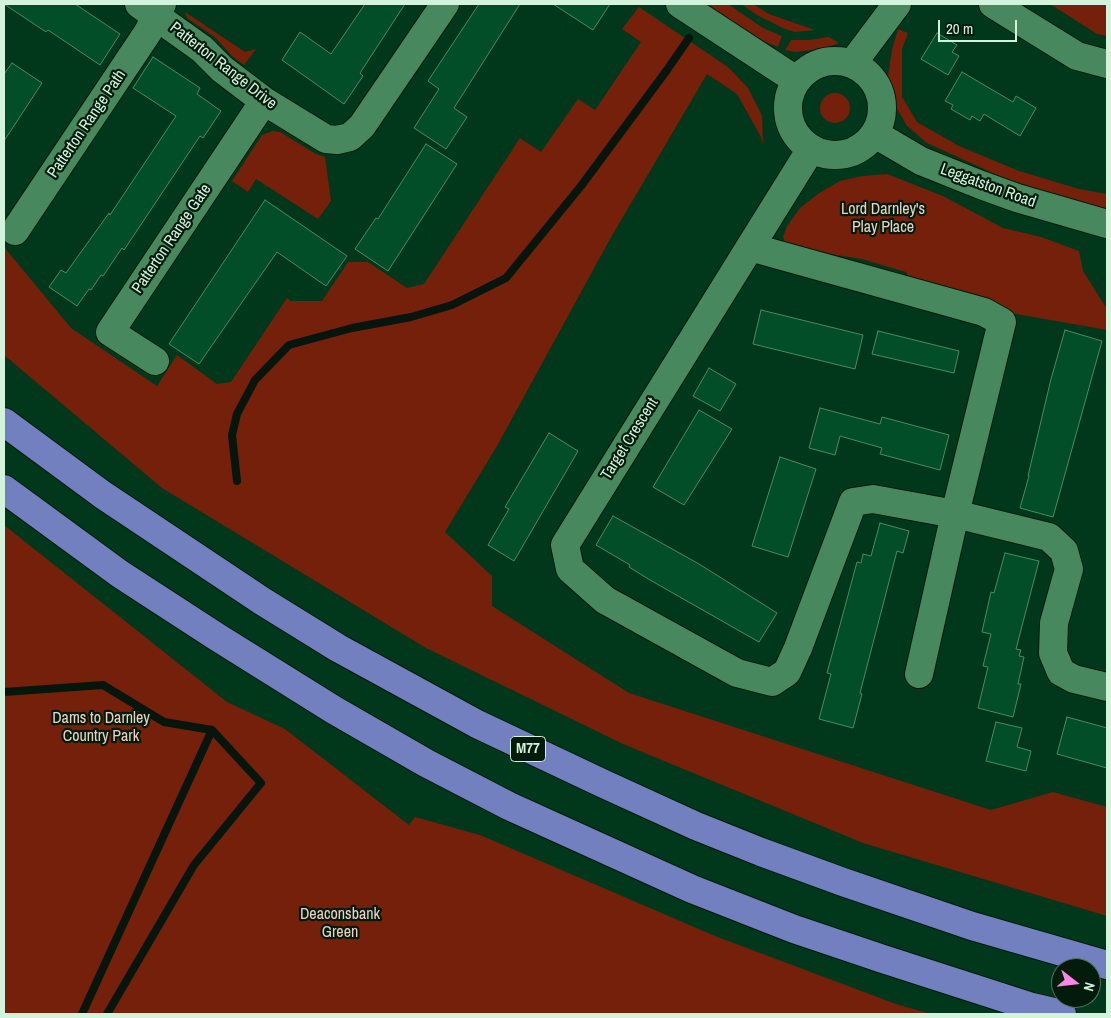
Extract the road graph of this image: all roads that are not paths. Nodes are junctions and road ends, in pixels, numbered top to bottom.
1 (445, 4) edge
2 (680, 4) edge
3 (897, 4) edge
4 (993, 4) edge
5 (152, 8) edge
6 (852, 64) junction
7 (1107, 64) edge
8 (796, 80) junction
9 (264, 101) junction
10 (875, 134) junction
11 (811, 148) junction
12 (1107, 224) edge
13 (14, 231) dead end
14 (750, 247) junction
15 (155, 361) dead end
16 (4, 422) edge
17 (4, 489) edge
18 (955, 514) junction
19 (919, 674) dead end
20 (1107, 687) edge
21 (1107, 965) edge
22 (1062, 1014) edge

1 - 9 street, Patterton Range Drive
2 - 8 street
3 - 6 street
4 - 7 street
5 - 9 street, Patterton Range Drive
5 - 13 street, Patterton Range Path
6 - 8 street
6 - 10 street
8 - 11 street
9 - 15 street, Patterton Range Gate
10 - 11 street
10 - 12 street, Leggatston Road
11 - 14 street
14 - 18 street
14 - 18 street, Target Crescent
16 - 21 highway, M77
17 - 22 highway
18 - 19 street
18 - 20 street

